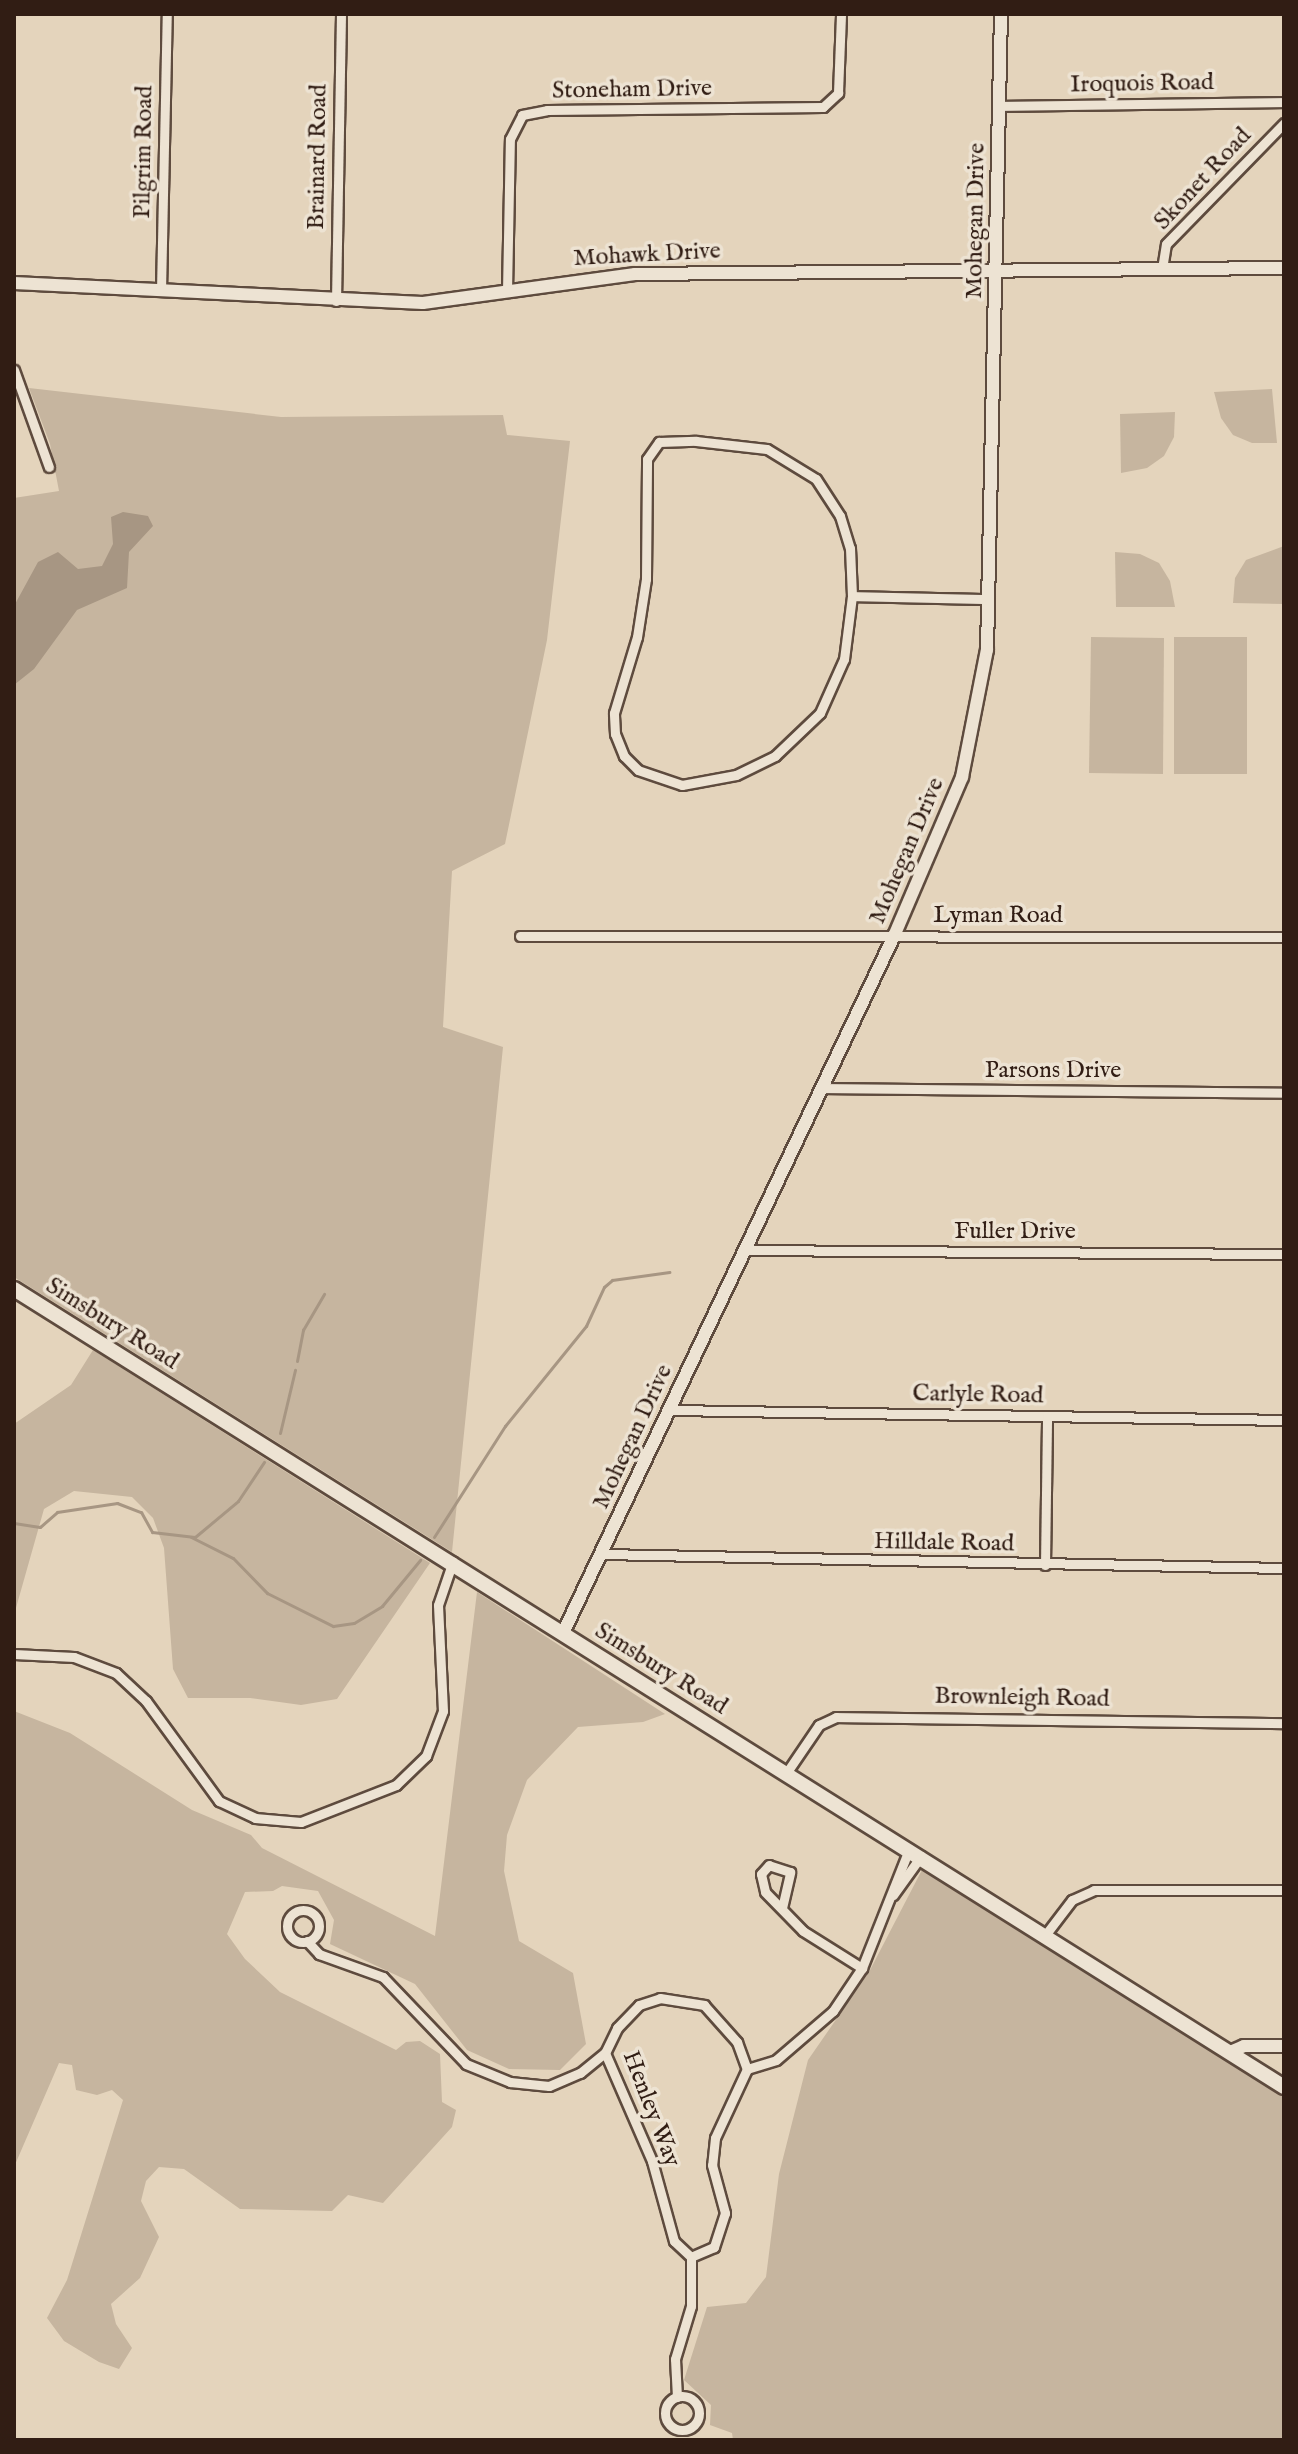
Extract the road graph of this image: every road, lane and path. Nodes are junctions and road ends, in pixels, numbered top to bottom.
1 (167, 14) edge
2 (341, 14) edge
3 (841, 14) edge
4 (1001, 14) edge
5 (1284, 102) edge
6 (1000, 106) junction
7 (1284, 123) edge
8 (1284, 268) edge
9 (1162, 269) junction
10 (998, 271) junction
11 (14, 283) edge
12 (161, 290) junction
13 (507, 291) junction
14 (336, 301) junction
15 (14, 370) edge
16 (49, 467) dead end
17 (852, 596) junction
18 (989, 599) junction
19 (520, 936) dead end
20 (894, 936) junction
21 (1284, 937) edge
22 (823, 1088) junction
23 (1284, 1093) edge
24 (745, 1250) junction
25 (1284, 1254) edge
26 (14, 1289) edge
27 (671, 1410) junction
28 (1047, 1416) junction
29 (1284, 1420) edge
30 (603, 1554) junction
31 (453, 1561) junction
32 (1045, 1565) junction
33 (1284, 1568) edge
34 (563, 1633) junction
35 (14, 1654) edge
36 (1284, 1723) edge
37 (787, 1772) junction
38 (915, 1852) junction
39 (1284, 1890) edge
40 (782, 1908) junction
41 (1046, 1934) junction
42 (307, 1941) dead end
43 (862, 1968) junction
44 (1284, 2046) edge
45 (1230, 2052) junction
46 (605, 2053) junction
47 (747, 2069) junction
48 (1284, 2087) edge
49 (691, 2257) junction
50 (677, 2397) dead end

1 - 12 street, Pilgrim Road
2 - 14 street, Brainard Road
3 - 13 street, Stoneham Drive
4 - 6 street, Mohegan Drive
5 - 6 street, Iroquois Road
6 - 10 street, Mohegan Drive
7 - 9 street, Skonet Road
8 - 9 street, Mohawk Drive
9 - 10 street, Mohawk Drive
10 - 13 street, Mohawk Drive
10 - 18 street, Mohegan Drive
11 - 12 street, Mohawk Drive
12 - 14 street, Mohawk Drive
13 - 14 street, Mohawk Drive
15 - 16 street
17 - 17 street
17 - 18 street
18 - 20 street, Mohegan Drive
19 - 20 street, Lyman Road
20 - 21 street, Lyman Road
20 - 22 street, Mohegan Drive
22 - 23 street, Parsons Drive
22 - 24 street, Mohegan Drive
24 - 25 street, Fuller Drive
24 - 27 street, Mohegan Drive
26 - 31 main road, Simsbury Road
27 - 28 street, Carlyle Road
27 - 30 street, Mohegan Drive
28 - 29 street, Carlyle Road
28 - 32 street
30 - 32 street, Hilldale Road
30 - 34 street, Mohegan Drive
31 - 34 main road, Simsbury Road
31 - 35 street
32 - 33 street, Hilldale Road
34 - 37 main road, Simsbury Road
36 - 37 street, Brownleigh Road
37 - 38 main road, Simsbury Road
38 - 41 main road, Simsbury Road
38 - 43 street
39 - 41 street
40 - 40 street
40 - 43 street
41 - 45 main road, Simsbury Road
42 - 46 street
43 - 47 street
44 - 45 street
45 - 48 main road, Simsbury Road
46 - 47 street, Henley Way
46 - 49 street, Henley Way
47 - 49 street, Henley Way
49 - 50 street

